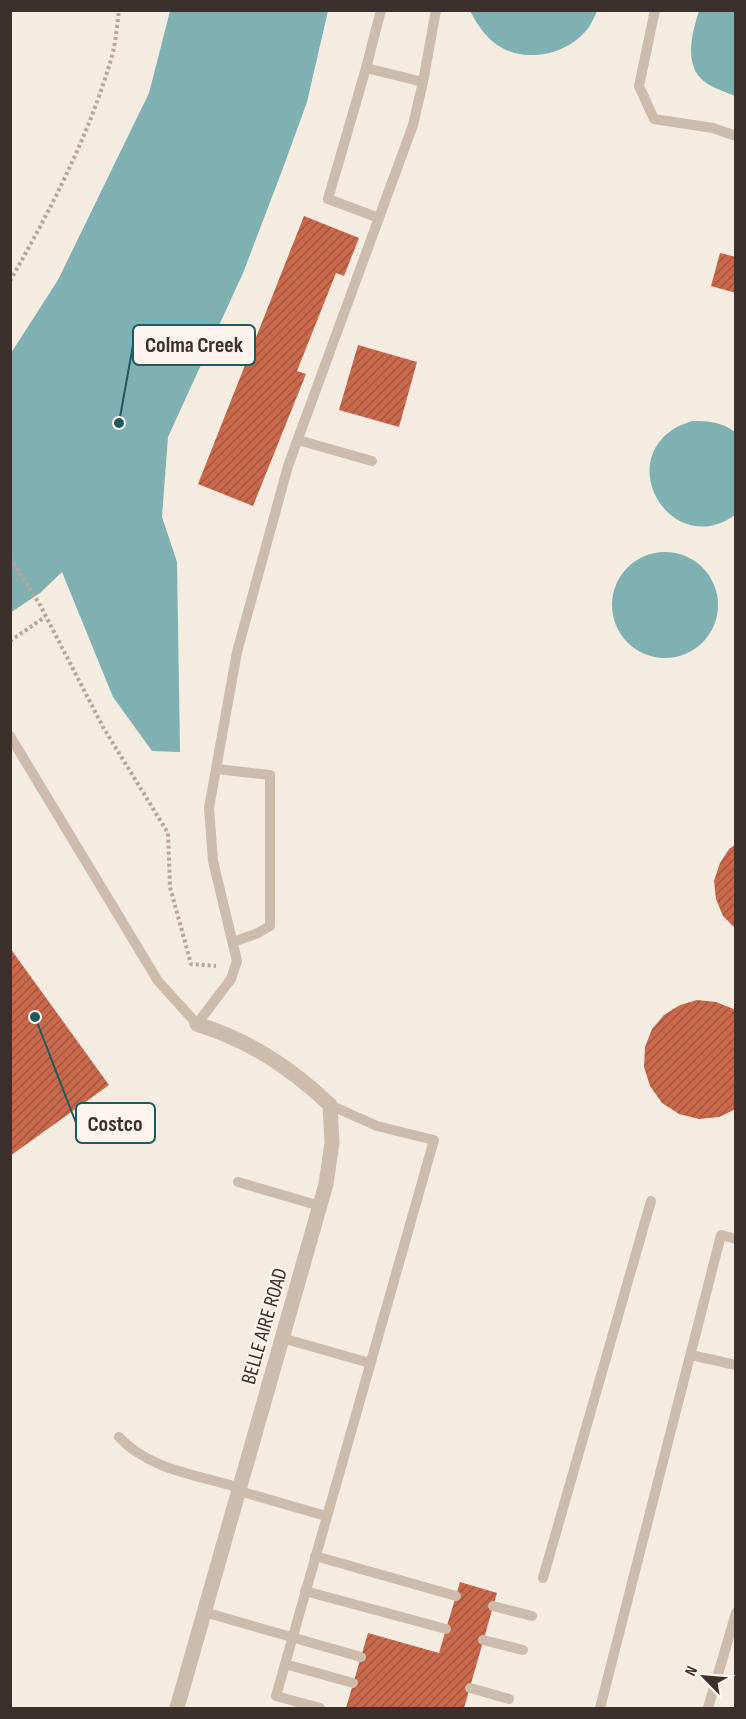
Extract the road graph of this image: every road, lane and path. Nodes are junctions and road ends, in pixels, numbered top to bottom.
1 (119, 10) edge
2 (381, 10) edge
3 (436, 10) edge
4 (655, 10) edge
5 (366, 69) junction
6 (423, 82) junction
7 (735, 136) edge
8 (379, 218) junction
9 (10, 281) edge
10 (298, 440) junction
11 (372, 461) dead end
12 (10, 558) edge
13 (45, 617) junction
14 (10, 641) edge
15 (10, 736) edge
16 (217, 769) junction
17 (233, 942) junction
18 (220, 967) dead end
19 (197, 1023) junction
20 (330, 1105) junction
21 (238, 1182) dead end
22 (651, 1201) dead end
23 (320, 1206) junction
24 (735, 1239) edge
25 (282, 1338) junction
26 (691, 1355) junction
27 (370, 1363) junction
28 (735, 1365) edge
29 (119, 1437) dead end
30 (239, 1489) junction
31 (326, 1516) junction
32 (315, 1556) junction
33 (543, 1578) dead end
34 (305, 1591) junction
35 (456, 1596) dead end
36 (493, 1606) dead end
37 (204, 1612) junction
38 (735, 1613) edge
39 (532, 1616) dead end
40 (446, 1629) dead end
41 (292, 1638) junction
42 (483, 1640) dead end
43 (523, 1650) dead end
44 (361, 1657) dead end
45 (285, 1664) junction
46 (353, 1683) dead end
47 (470, 1688) dead end
48 (509, 1699) dead end
49 (177, 1708) edge
50 (320, 1708) edge
51 (600, 1708) edge
52 (708, 1708) edge

1 - 9 path
2 - 5 lane
3 - 6 lane
4 - 7 lane
5 - 6 lane
5 - 8 lane
6 - 8 lane
8 - 10 lane
10 - 11 lane
10 - 16 lane
12 - 13 path
13 - 14 path
13 - 18 path
15 - 19 lane
16 - 17 lane
16 - 17 lane
17 - 19 lane
19 - 20 street
20 - 23 street, BELLE AIRE ROAD
20 - 27 lane
21 - 23 lane
22 - 33 lane
23 - 25 street, BELLE AIRE ROAD
24 - 26 lane
25 - 27 lane
25 - 30 street, BELLE AIRE ROAD
26 - 28 lane
26 - 51 lane
27 - 31 lane
29 - 30 lane
30 - 31 lane
30 - 37 street, BELLE AIRE ROAD
31 - 32 lane
32 - 34 lane
32 - 35 lane
34 - 40 lane
34 - 41 lane
36 - 39 lane
37 - 41 lane
37 - 49 street, BELLE AIRE ROAD
38 - 52 lane
41 - 44 lane
41 - 45 lane
42 - 43 lane
45 - 46 lane
45 - 50 lane
47 - 48 lane

